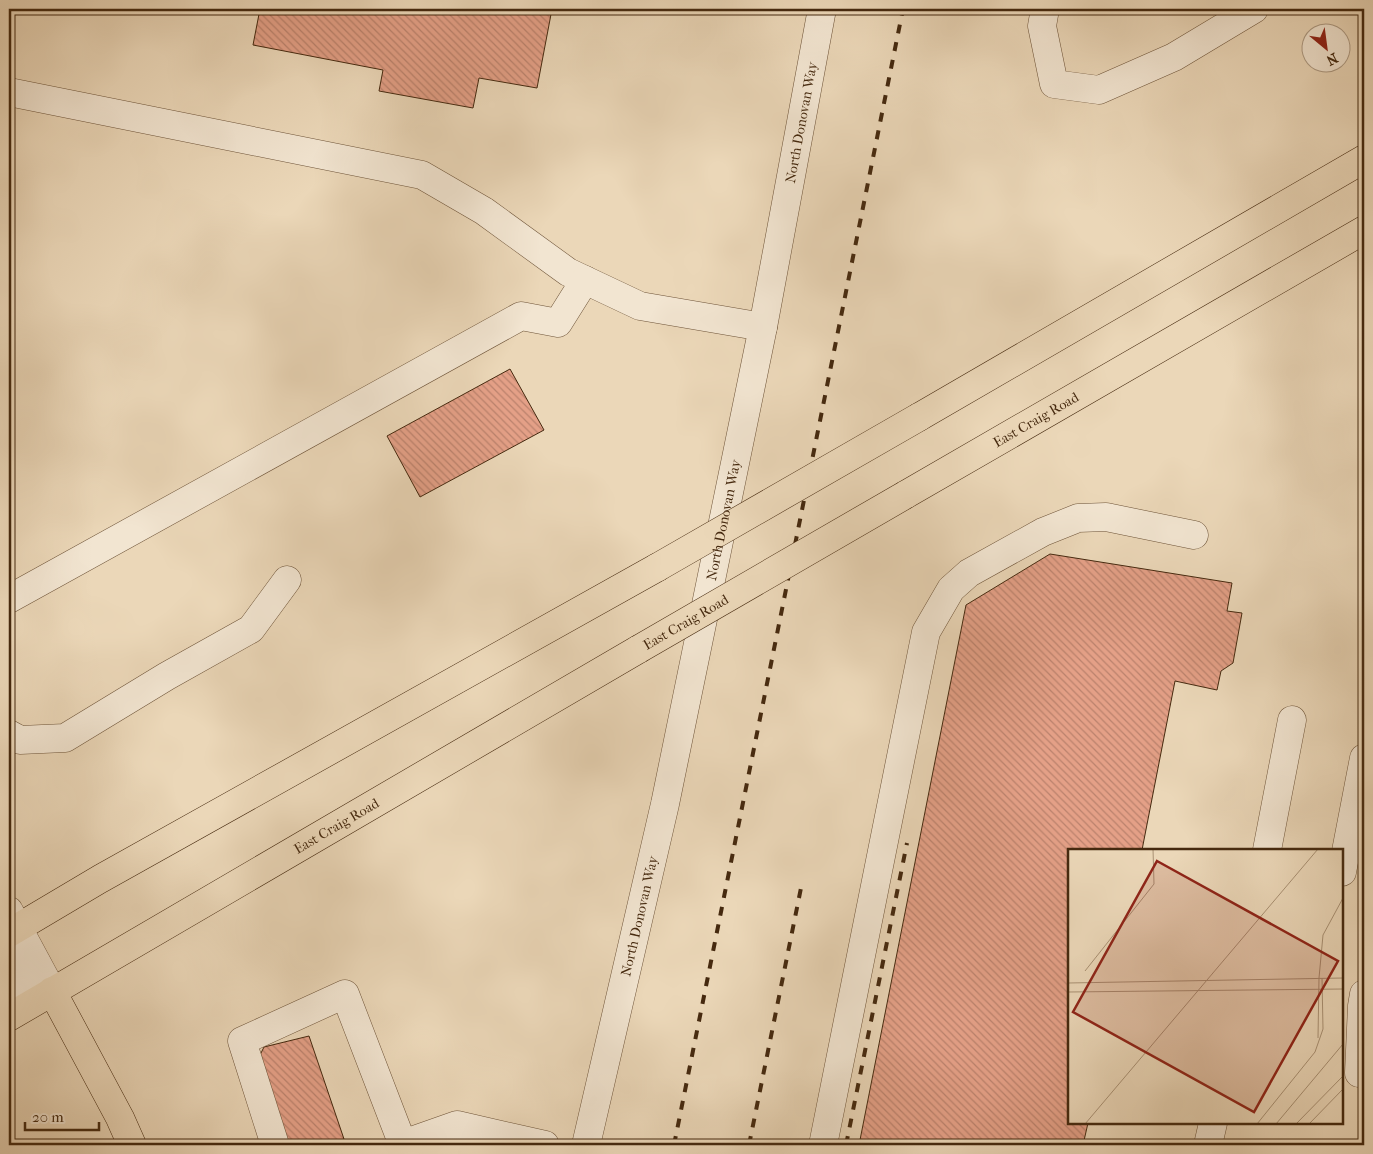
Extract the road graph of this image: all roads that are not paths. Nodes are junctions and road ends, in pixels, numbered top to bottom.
1 (822, 9) edge
2 (1045, 9) edge
3 (1254, 9) edge
4 (9, 92) edge
5 (1364, 159) edge
6 (1364, 230) edge
7 (585, 280) junction
8 (763, 327) junction
9 (1194, 535) dead end
10 (287, 580) dead end
11 (9, 599) edge
12 (1292, 720) dead end
13 (9, 734) edge
14 (1364, 758) edge
15 (1267, 849) edge
16 (1343, 867) edge
17 (12, 924) edge
18 (9, 962) edge
19 (1364, 994) edge
20 (42, 997) junction
21 (9, 1017) edge
22 (1343, 1050) edge
23 (1361, 1078) edge
24 (1213, 1124) edge
25 (403, 1144) edge
26 (132, 1145) edge
27 (275, 1145) edge
28 (545, 1145) edge
29 (586, 1145) edge
30 (823, 1145) edge
31 (1208, 1145) edge

1 - 8 street, North Donovan Way
2 - 3 street
4 - 7 street
5 - 17 main road, bridge
6 - 20 main road, East Craig Road, bridge
7 - 8 street
7 - 11 street
8 - 29 street, North Donovan Way
9 - 30 street
10 - 13 street
12 - 15 street
14 - 16 street
17 - 20 street
18 - 20 street
19 - 23 street
20 - 21 main road, East Craig Road
20 - 26 main road
22 - 23 street
24 - 31 street
25 - 27 street
25 - 28 street

